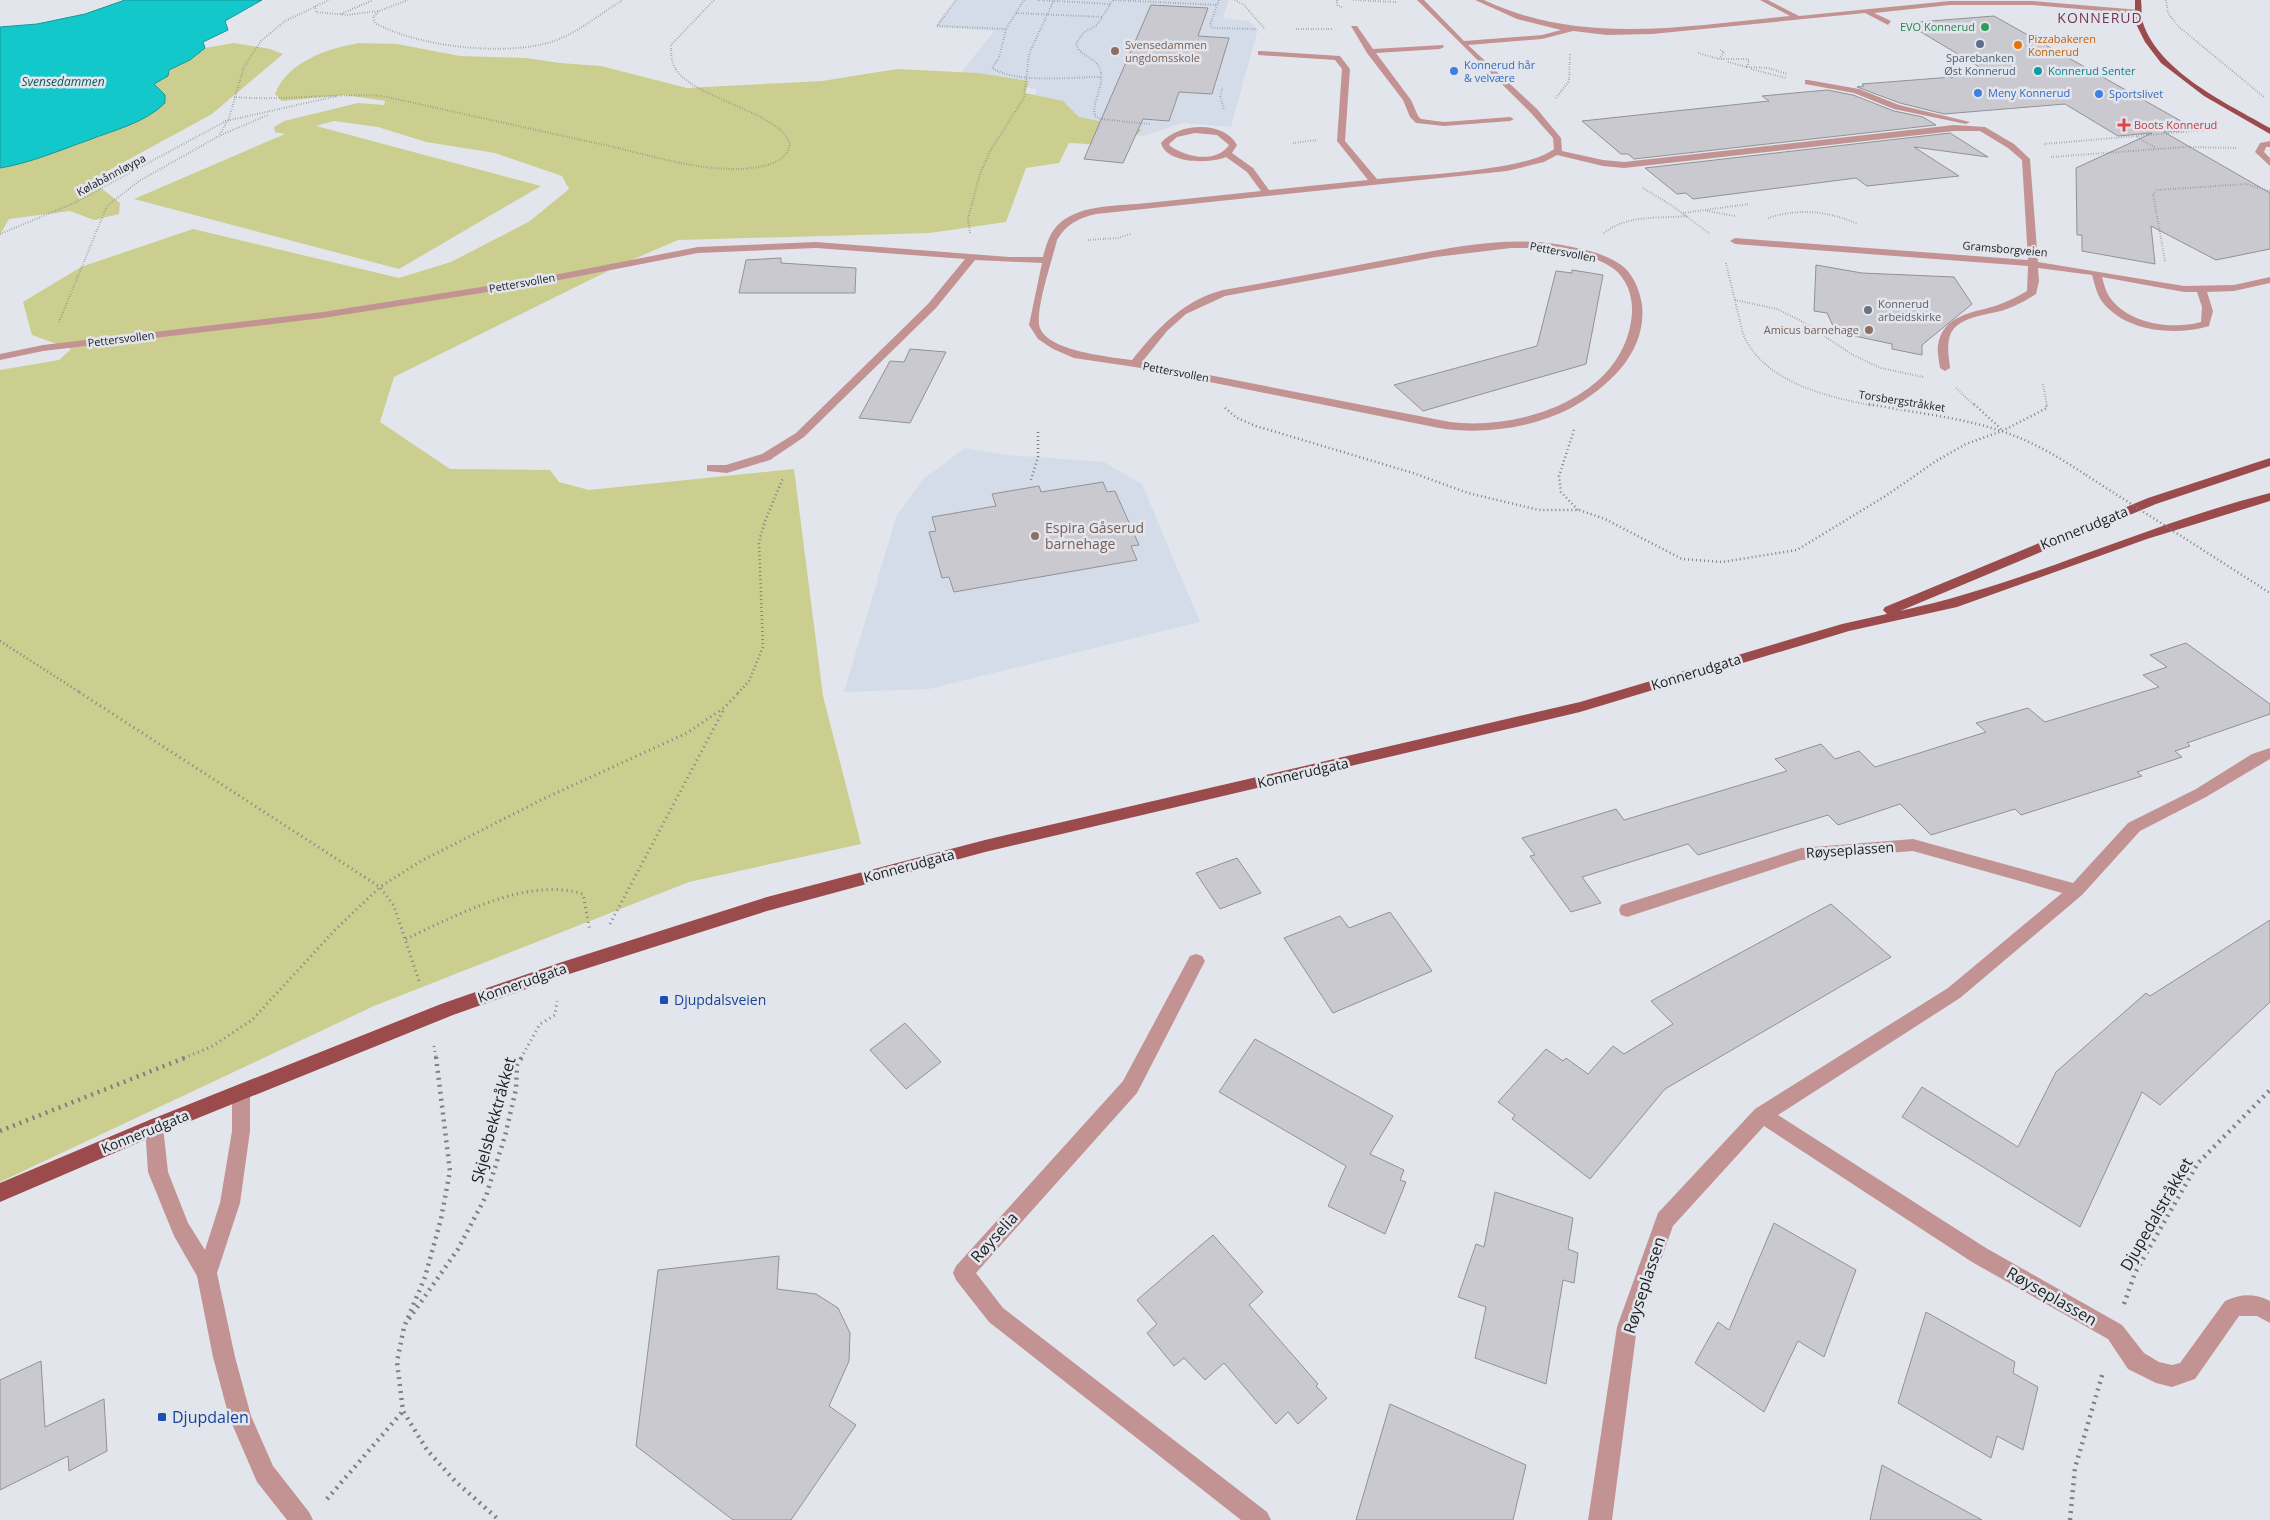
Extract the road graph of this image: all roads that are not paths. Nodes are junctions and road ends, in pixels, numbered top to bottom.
1 (1420, 0) edge
2 (1478, 0) edge
3 (1763, 0) edge
4 (2138, 0) edge
5 (1948, 2) edge
6 (1866, 11) junction
7 (2137, 12) junction
8 (1798, 18) junction
9 (1888, 23) dead end
10 (1354, 28) dead end
11 (1570, 30) junction
12 (1462, 43) junction
13 (1440, 47) dead end
14 (1370, 51) junction
15 (1261, 53) dead end
16 (1808, 82) dead end
17 (1510, 119) dead end
18 (1982, 129) junction
19 (2270, 131) edge
20 (2270, 144) edge
21 (1556, 152) junction
22 (1226, 154) junction
23 (2270, 163) edge
24 (1375, 182) junction
25 (1268, 193) junction
26 (1735, 241) dead end
27 (973, 256) junction
28 (1046, 260) junction
29 (2034, 264) junction
30 (2096, 274) junction
31 (2270, 280) edge
32 (2201, 290) junction
33 (0, 357) edge
34 (1135, 364) junction
35 (1945, 368) road end
36 (2270, 462) edge
37 (711, 468) dead end
38 (2270, 497) edge
39 (1847, 627) junction
40 (2270, 753) edge
41 (2076, 890) junction
42 (1627, 910) dead end
43 (1196, 961) dead end
44 (240, 1094) junction
45 (1762, 1115) junction
46 (154, 1127) junction
47 (0, 1193) edge
48 (207, 1273) junction
49 (2270, 1314) edge
50 (301, 1520) edge
51 (1259, 1520) edge
52 (1600, 1520) edge

1 - 12 street
2 - 11 street
3 - 8 street
4 - 7 main road
5 - 6 street
5 - 7 street
6 - 8 street
6 - 9 street
7 - 19 main road
8 - 11 street
10 - 14 street
11 - 12 street
12 - 21 street
13 - 14 street
14 - 17 street
15 - 24 street
16 - 18 street
18 - 21 street
18 - 29 street
20 - 23 street
21 - 24 street, Pettersvollen
22 - 22 street
22 - 25 street
24 - 25 street, Pettersvollen
25 - 28 street, Pettersvollen
26 - 29 street, Gramsborgveien
27 - 28 street, Pettersvollen
27 - 33 street, Pettersvollen
27 - 37 street
28 - 34 street, Pettersvollen
29 - 30 street, Gramsborgveien
29 - 35 street
30 - 32 street, Gramsborgveien
30 - 32 street
31 - 32 street, Gramsborgveien
34 - 34 street, Pettersvollen
36 - 39 main road, Konnerudgata
38 - 39 main road, Konnerudgata
39 - 44 main road, Konnerudgata
40 - 41 street, Røyseplassen
41 - 42 street, Røyseplassen
41 - 45 street, Røyseplassen
43 - 51 street, Røyselia
44 - 46 main road, Konnerudgata
44 - 48 street
45 - 49 street, Røyseplassen
45 - 52 street, Røyseplassen
46 - 47 main road, Konnerudgata
46 - 48 street
48 - 50 street

